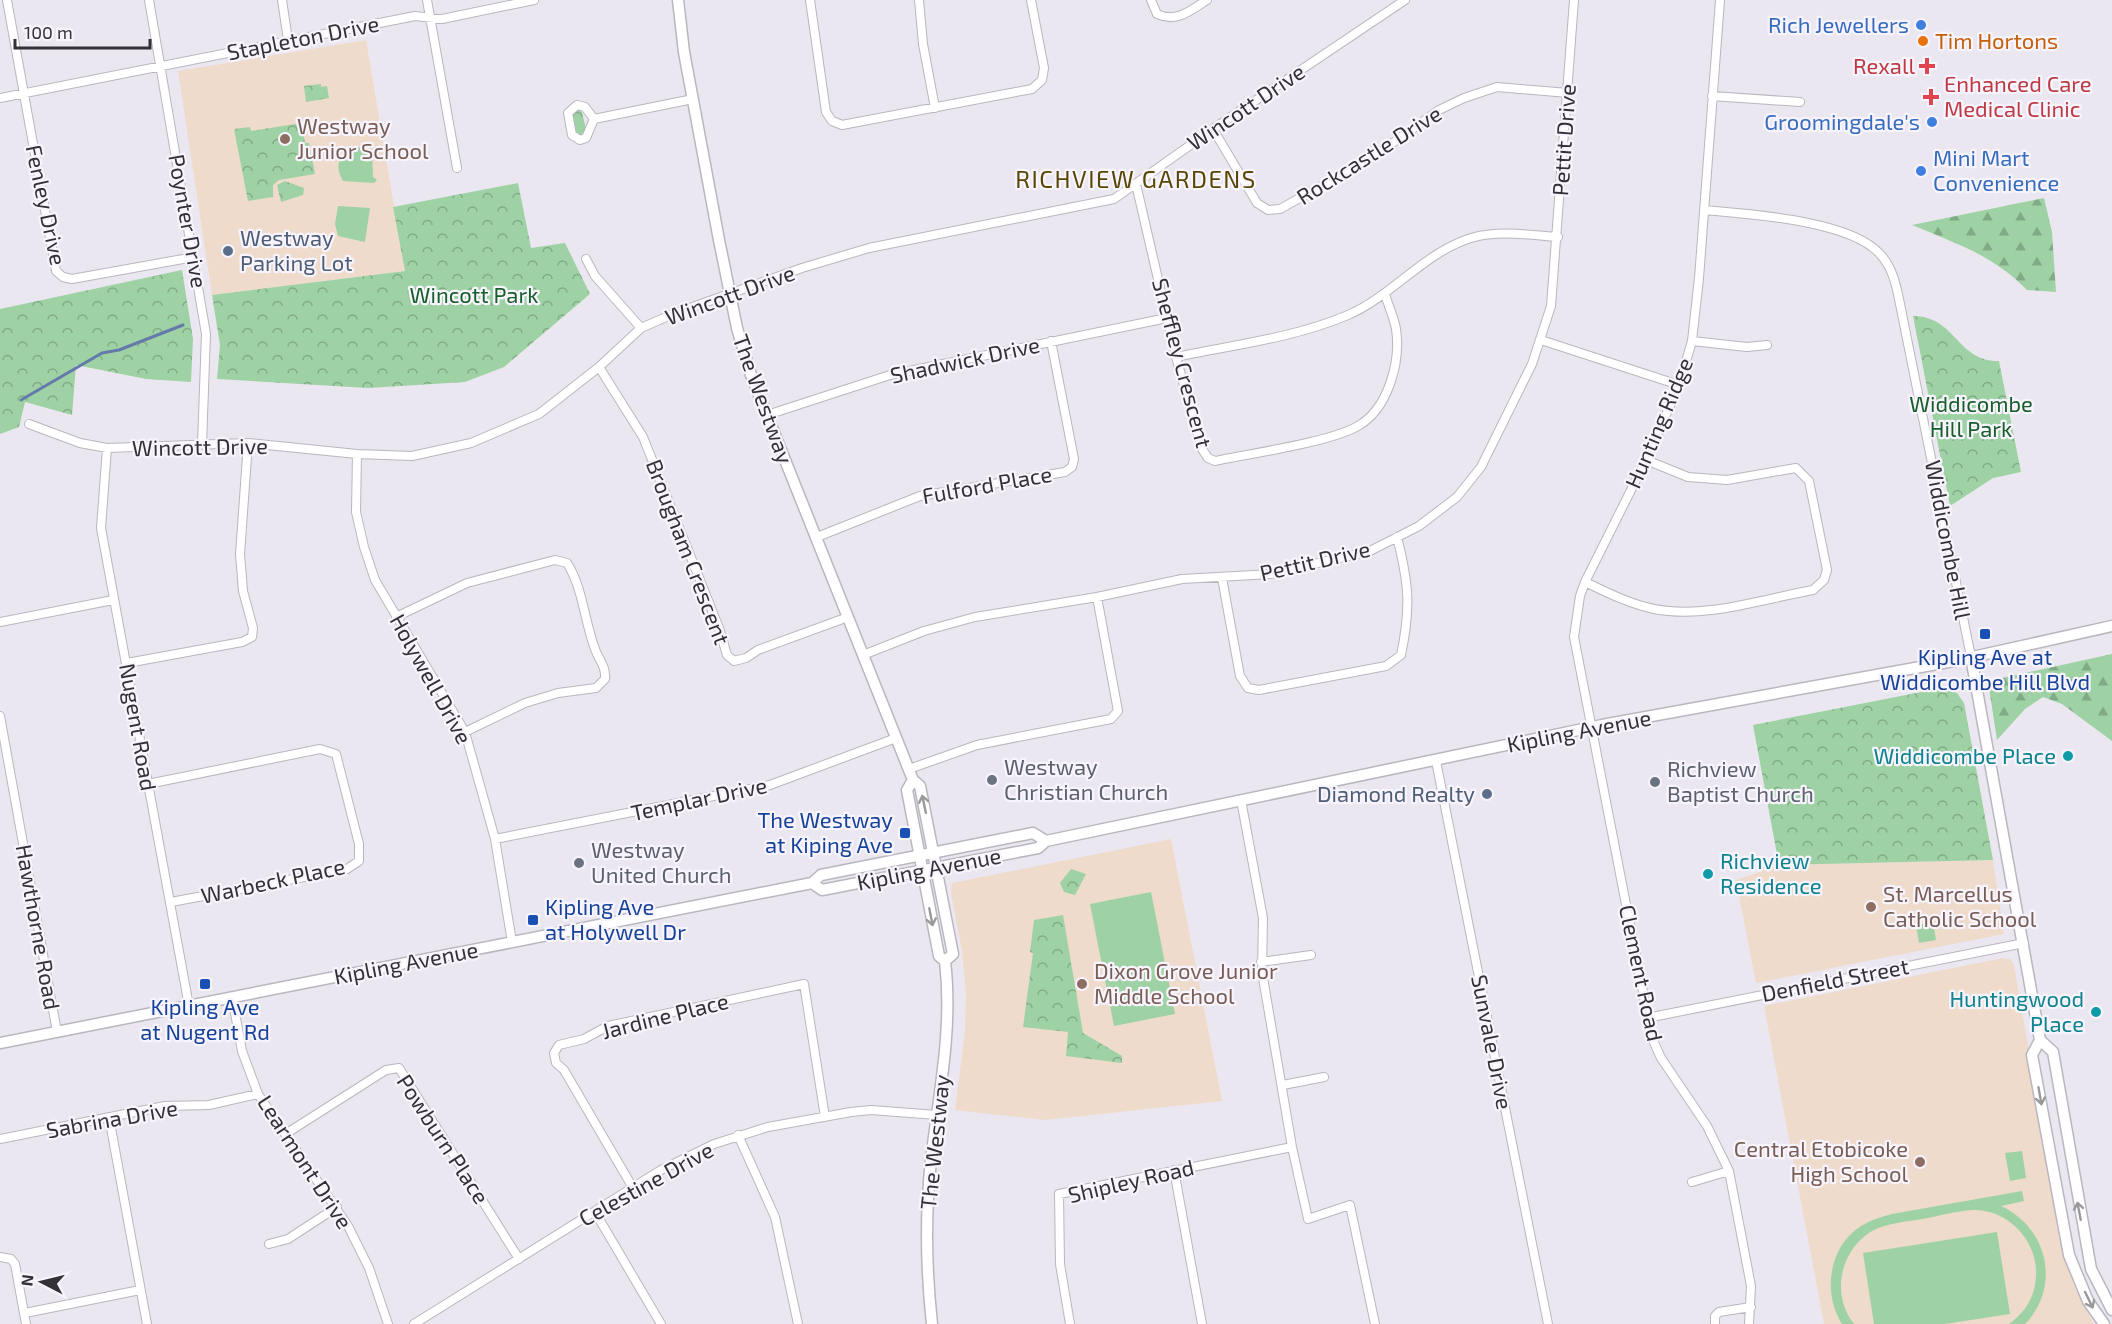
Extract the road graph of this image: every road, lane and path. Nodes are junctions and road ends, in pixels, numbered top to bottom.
1 (7, 0) edge
2 (149, 0) edge
3 (282, 0) edge
4 (428, 0) edge
5 (534, 0) edge
6 (678, 0) edge
7 (810, 0) edge
8 (919, 0) edge
9 (1031, 0) edge
10 (1151, 0) edge
11 (1207, 0) edge
12 (1405, 0) edge
13 (1574, 0) edge
14 (1719, 0) edge
15 (431, 18) junction
16 (288, 40) junction
17 (161, 67) junction
18 (24, 93) junction
19 (1568, 93) junction
20 (1712, 96) junction
21 (0, 98) edge
22 (693, 99) junction
23 (1800, 102) dead end
24 (935, 108) junction
25 (594, 119) junction
26 (1213, 129) junction
27 (457, 168) dead end
28 (1136, 184) junction
29 (1704, 210) junction
30 (1558, 237) junction
31 (194, 256) junction
32 (586, 259) dead end
33 (730, 294) junction
34 (1385, 294) junction
35 (1167, 318) junction
36 (641, 328) junction
37 (1541, 340) junction
38 (1051, 341) junction
39 (1692, 341) junction
40 (1767, 345) dead end
41 (1176, 357) junction
42 (599, 367) junction
43 (1679, 385) junction
44 (767, 415) junction
45 (29, 424) dead end
46 (248, 443) junction
47 (202, 444) junction
48 (107, 448) junction
49 (357, 454) junction
50 (1646, 460) junction
51 (817, 537) junction
52 (1397, 537) junction
53 (1222, 578) junction
54 (1586, 582) junction
55 (1097, 597) junction
56 (113, 600) junction
57 (396, 617) junction
58 (848, 617) junction
59 (0, 622) edge
60 (2112, 626) edge
61 (863, 655) junction
62 (1971, 657) junction
63 (127, 663) junction
64 (0, 717) edge
65 (1590, 727) junction
66 (465, 732) junction
67 (896, 738) junction
68 (1436, 761) junction
69 (4, 769) edge
70 (909, 769) junction
71 (913, 780) junction
72 (148, 784) junction
73 (1241, 800) junction
74 (495, 839) junction
75 (1046, 841) junction
76 (934, 853) junction
77 (919, 856) junction
78 (938, 868) junction
79 (922, 871) junction
80 (812, 883) junction
81 (171, 902) junction
82 (512, 942) junction
83 (2024, 943) junction
84 (1311, 955) dead end
85 (945, 961) junction
86 (1261, 962) junction
87 (232, 997) junction
88 (189, 1006) junction
89 (1647, 1018) junction
90 (57, 1032) junction
91 (2040, 1040) junction
92 (0, 1043) edge
93 (1324, 1077) dead end
94 (1283, 1085) junction
95 (258, 1094) junction
96 (937, 1115) junction
97 (109, 1117) junction
98 (825, 1117) junction
99 (287, 1133) junction
100 (738, 1136) junction
101 (0, 1139) edge
102 (1292, 1147) junction
103 (1174, 1170) junction
104 (1729, 1171) junction
105 (1692, 1182) dead end
106 (633, 1188) junction
107 (337, 1208) junction
108 (595, 1212) junction
109 (269, 1244) dead end
110 (0, 1257) edge
111 (519, 1258) junction
112 (2091, 1269) junction
113 (2077, 1274) junction
114 (140, 1290) junction
115 (1751, 1307) junction
116 (2112, 1310) edge
117 (25, 1313) junction
118 (26, 1324) edge
119 (147, 1324) edge
120 (388, 1324) edge
121 (414, 1324) edge
122 (661, 1324) edge
123 (798, 1324) edge
124 (932, 1324) edge
125 (1070, 1324) edge
126 (1202, 1324) edge
127 (1375, 1324) edge
128 (1548, 1324) edge
129 (1715, 1324) edge
130 (1749, 1324) edge
131 (2103, 1324) edge

1 - 18 street, Fenley Drive
2 - 17 street, Poynter Drive
3 - 16 street
4 - 15 street
5 - 15 street, Stapleton Drive
6 - 22 main road, The Westway
7 - 24 street
8 - 24 street
9 - 24 street
10 - 11 street
12 - 26 street, Wincott Drive
13 - 19 street, Pettit Drive
14 - 20 street, Hunting Ridge
15 - 16 street, Stapleton Drive
15 - 27 street
16 - 17 street, Stapleton Drive
17 - 18 street, Stapleton Drive
17 - 31 street, Poynter Drive
18 - 21 street, Stapleton Drive
18 - 31 street, Fenley Drive
19 - 26 street, Rockcastle Drive
19 - 30 street, Pettit Drive
20 - 23 street
20 - 29 street, Hunting Ridge
22 - 25 street
22 - 33 main road, The Westway
25 - 25 street
26 - 28 street, Wincott Drive
28 - 33 street, Wincott Drive
28 - 35 street, Sheffley Crescent
29 - 39 street, Hunting Ridge
29 - 62 street, Widdicombe Hill
30 - 34 street
30 - 37 street, Pettit Drive
31 - 47 street, Poynter Drive
32 - 36 street
33 - 36 street, Wincott Drive
33 - 44 main road, The Westway
34 - 41 street
34 - 41 street, Sheffley Crescent
35 - 38 street, Shadwick Drive
35 - 41 street, Sheffley Crescent
36 - 42 street, Wincott Drive
37 - 43 street
37 - 52 street, Pettit Drive
38 - 44 street, Shadwick Drive
38 - 51 street, Fulford Place
39 - 40 street
39 - 43 street, Hunting Ridge
42 - 49 street, Wincott Drive
42 - 58 street, Brougham Crescent
43 - 50 street, Hunting Ridge
44 - 51 main road, The Westway
45 - 48 street, Wincott Drive
46 - 47 street, Wincott Drive
46 - 49 street, Wincott Drive
46 - 63 street
47 - 48 street, Wincott Drive
48 - 56 street, Nugent Road
49 - 57 street, Holywell Drive
50 - 54 street, Hunting Ridge
50 - 54 street
51 - 58 main road, The Westway
52 - 53 street, Pettit Drive
52 - 53 street
53 - 55 street, Pettit Drive
54 - 65 street, Hunting Ridge
55 - 61 street, Pettit Drive
55 - 70 street
56 - 59 street
56 - 63 street, Nugent Road
57 - 66 street, Holywell Drive
57 - 66 street
58 - 61 main road, The Westway
60 - 62 main road, Kipling Avenue
61 - 67 main road, The Westway
62 - 65 main road, Kipling Avenue
62 - 83 main road
63 - 72 street, Nugent Road
64 - 69 street, Hawthorne Road
65 - 68 main road, Kipling Avenue
65 - 89 street, Clement Road
66 - 74 street, Holywell Drive
67 - 70 main road, The Westway
67 - 74 street, Templar Drive
68 - 73 main road, Kipling Avenue
68 - 128 street, Sunvale Drive
69 - 90 street, Hawthorne Road
70 - 71 main road, The Westway
76 -> 71 main road, The Westway
71 - 77 main road, The Westway
72 - 81 street, Nugent Road
72 - 81 street, Warbeck Place
73 - 75 main road, Kipling Avenue
73 - 86 street
74 - 82 street, Holywell Drive
75 - 76 main road, Kipling Avenue
75 - 78 main road, Kipling Avenue
76 - 77 main road, Kipling Avenue
76 - 78 main road, The Westway
77 - 79 main road, The Westway
77 - 80 main road, Kipling Avenue
78 - 79 main road, Kipling Avenue
78 - 85 main road, The Westway
79 - 80 main road, Kipling Avenue
79 -> 85 main road, The Westway
80 - 82 main road, Kipling Avenue
81 - 88 street, Nugent Road
82 - 87 main road, Kipling Avenue
83 - 89 street, Denfield Street
83 - 91 main road
84 - 86 street
85 - 96 main road, The Westway
86 - 94 street
87 - 88 main road, Kipling Avenue
87 - 95 street, Learmont Drive
88 - 90 main road, Kipling Avenue
89 - 104 street, Clement Road
90 - 92 main road, Kipling Avenue
112 -> 91 main road
91 -> 113 main road
93 - 94 street
94 - 102 street
95 - 97 street, Sabrina Drive
95 - 99 street, Learmont Drive
96 - 98 street, Celestine Drive
96 - 124 main road, The Westway
97 - 101 street, Sabrina Drive
97 - 114 street
98 - 100 street, Celestine Drive
98 - 106 street, Jardine Place
99 - 107 street, Learmont Drive
99 - 111 street, Powburn Place
100 - 106 street, Celestine Drive
100 - 123 street
102 - 103 street, Shipley Road
102 - 127 street
103 - 125 street, Shipley Road
103 - 126 street
104 - 105 street
104 - 115 street, Clement Road
106 - 108 street, Celestine Drive
107 - 109 street
107 - 120 street, Learmont Drive
108 - 111 street, Celestine Drive
108 - 122 street
110 - 117 street
111 - 121 street, Celestine Drive
112 - 113 main road
112 - 116 main road
113 -> 131 main road
114 - 117 street
114 - 119 street
115 - 129 street
115 - 130 street, Clement Road
117 - 118 street

